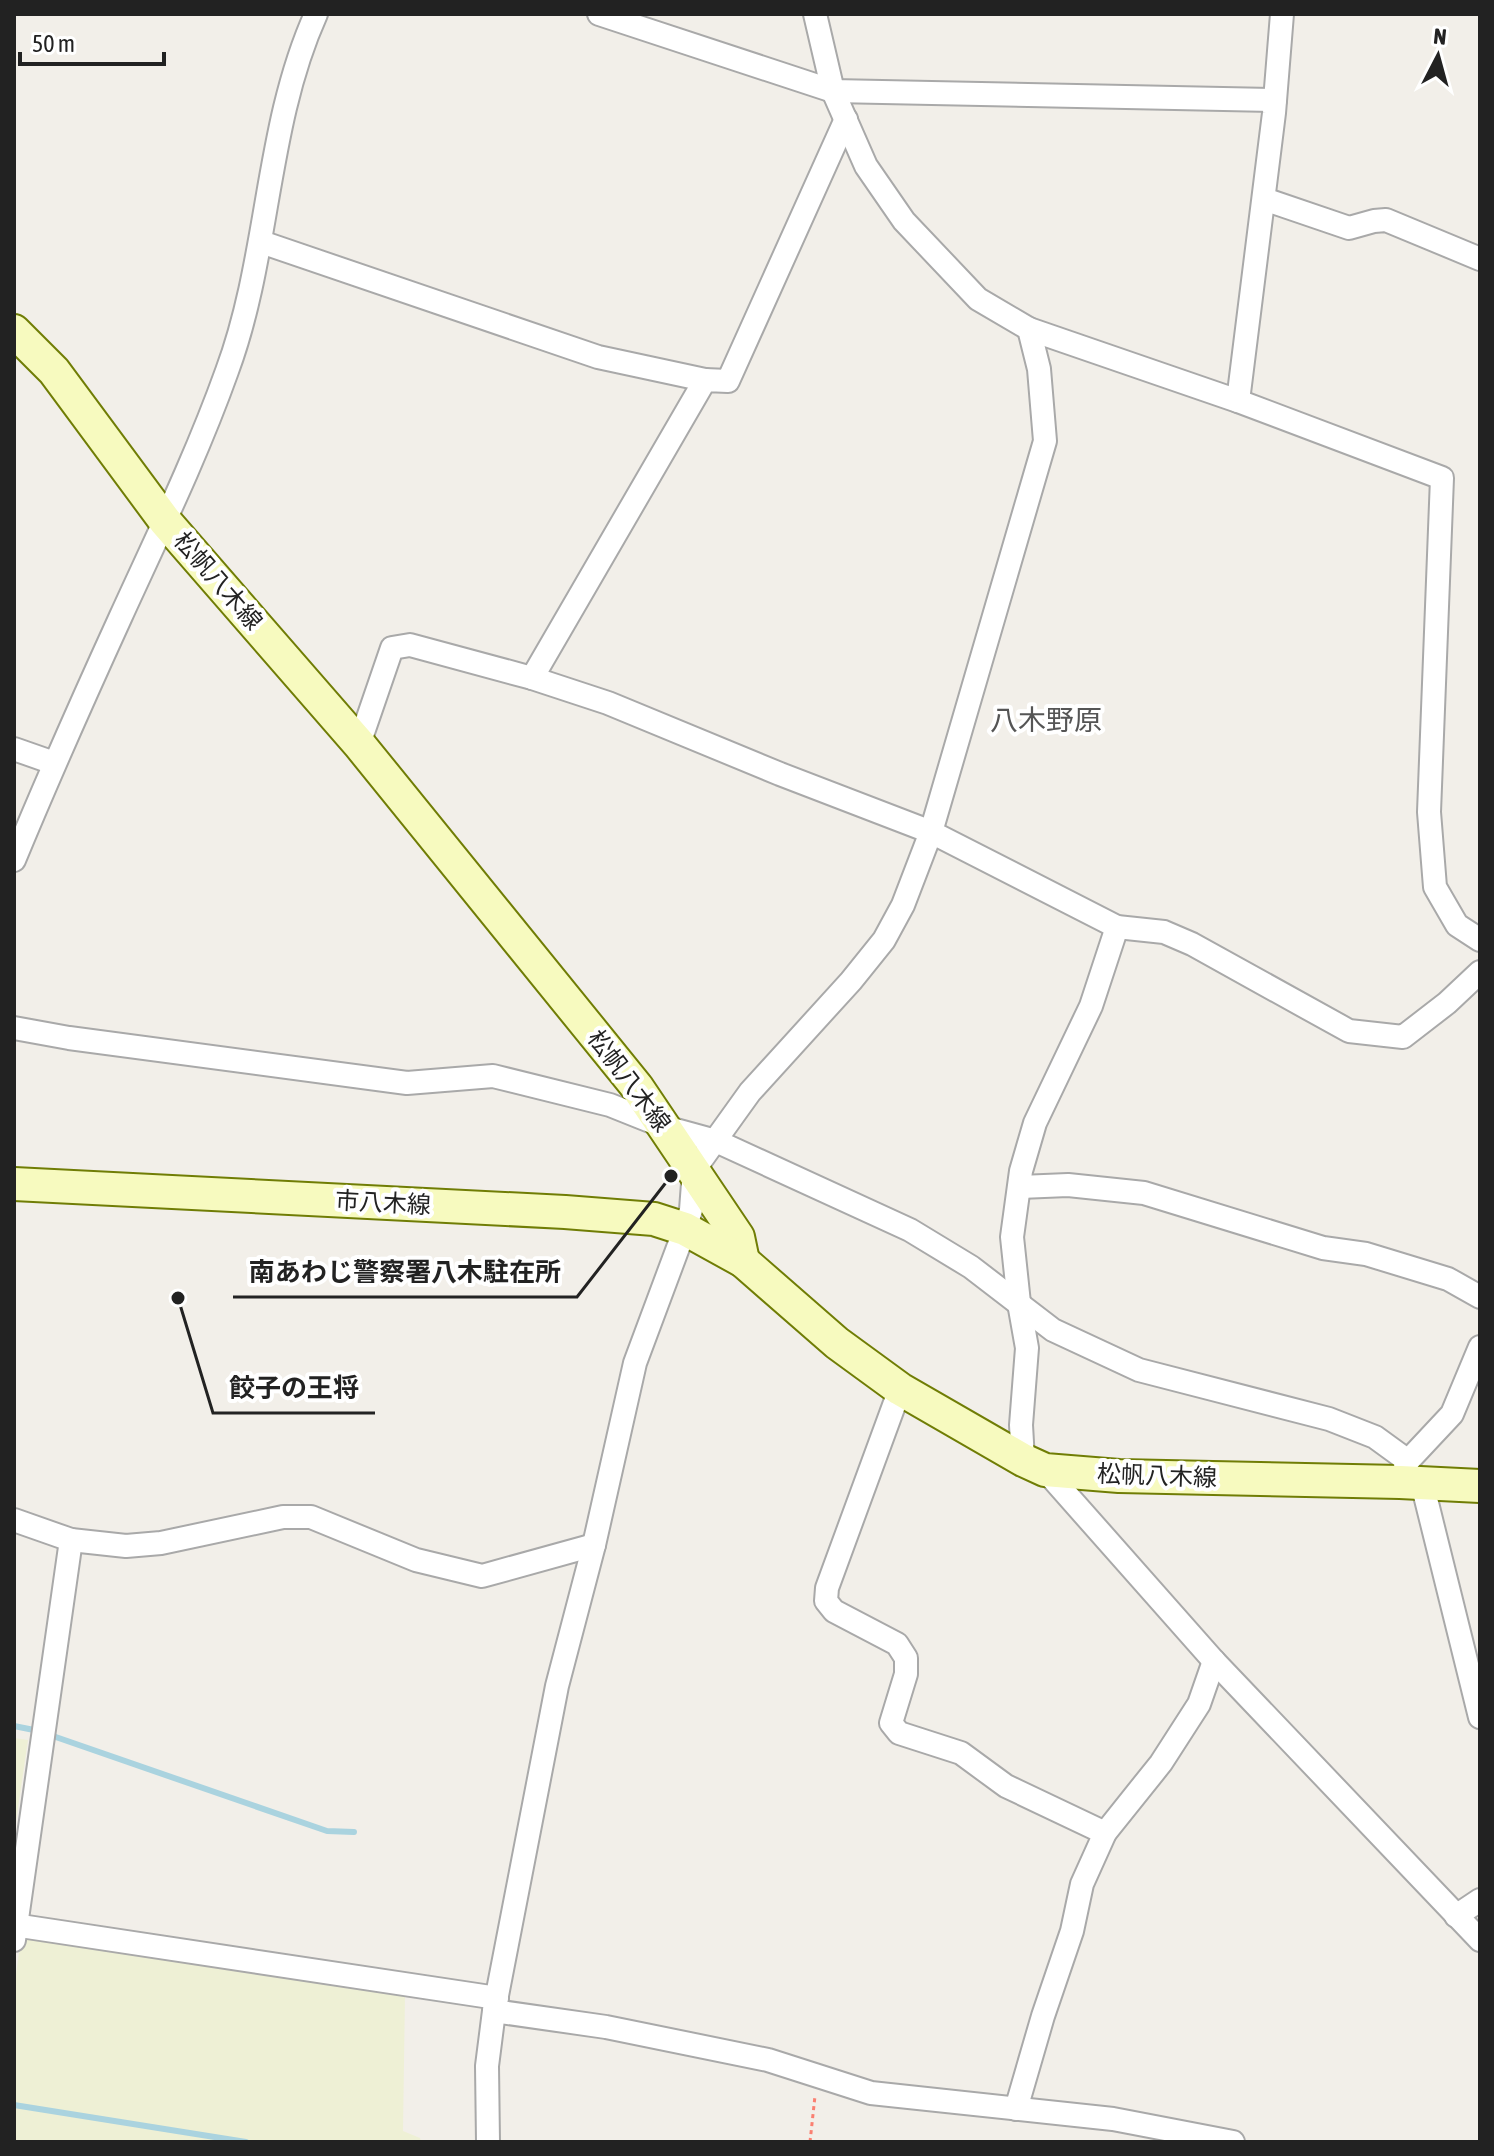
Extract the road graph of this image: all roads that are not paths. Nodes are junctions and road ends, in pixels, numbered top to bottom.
1 (316, 14) edge
2 (599, 14) edge
3 (815, 14) edge
4 (1282, 14) edge
5 (833, 91) junction
6 (1275, 100) junction
7 (846, 119) junction
8 (1264, 199) junction
9 (261, 242) junction
10 (1480, 259) edge
11 (1029, 329) junction
12 (14, 331) edge
13 (705, 380) junction
14 (1238, 401) junction
15 (165, 521) junction
16 (532, 678) junction
17 (359, 744) junction
18 (14, 749) edge
19 (54, 763) junction
20 (931, 832) junction
21 (14, 860) edge
22 (1117, 927) junction
23 (1480, 940) edge
24 (1480, 972) edge
25 (14, 1028) edge
26 (665, 1127) junction
27 (716, 1141) junction
28 (694, 1170) junction
29 (14, 1184) edge
30 (1020, 1187) junction
31 (685, 1229) junction
32 (743, 1261) junction
33 (1480, 1297) edge
34 (1019, 1303) junction
35 (1480, 1347) edge
36 (900, 1389) junction
37 (1034, 1465) junction
38 (1410, 1475) junction
39 (1480, 1486) edge
40 (14, 1520) edge
41 (71, 1540) junction
42 (594, 1545) junction
43 (1214, 1661) junction
44 (1480, 1717) edge
45 (1105, 1833) junction
46 (1480, 1900) edge
47 (1456, 1916) junction
48 (15, 1931) edge
49 (1480, 1940) edge
50 (495, 2005) junction
51 (1016, 2109) junction
52 (488, 2142) edge
53 (1233, 2142) edge

1 - 9 street
2 - 5 street
3 - 5 street
4 - 6 street
5 - 6 street
5 - 7 street
6 - 8 street
7 - 11 street
7 - 13 street
8 - 10 street
8 - 14 street
9 - 13 street
9 - 15 street
11 - 14 street
11 - 20 street
12 - 15 main road, 松帆八木線
13 - 16 street
14 - 23 street
15 - 17 main road, 松帆八木線
15 - 19 street
16 - 17 street
16 - 20 street
17 - 26 main road, 松帆八木線
18 - 19 street
19 - 21 street
20 - 22 street
20 - 27 street
22 - 24 street
22 - 30 street
25 - 26 street
26 - 27 street
26 - 28 main road, 松帆八木線
27 - 28 street
27 - 34 street
28 - 31 street
28 - 32 main road, 松帆八木線
29 - 31 main road, 市八木線
30 - 33 street
30 - 34 street
31 - 32 main road, 市八木線
31 - 42 street
32 - 36 main road, 松帆八木線
34 - 37 street
34 - 38 street
35 - 38 street
36 - 37 main road, 松帆八木線
36 - 45 street
37 - 38 main road, 松帆八木線
37 - 43 street
38 - 39 main road, 松帆八木線
38 - 44 street
40 - 41 street
41 - 42 street
41 - 48 street
42 - 50 street
43 - 45 street
43 - 47 street
45 - 51 street
46 - 47 street
47 - 49 street
48 - 50 street
50 - 51 street
50 - 52 street
51 - 53 street

